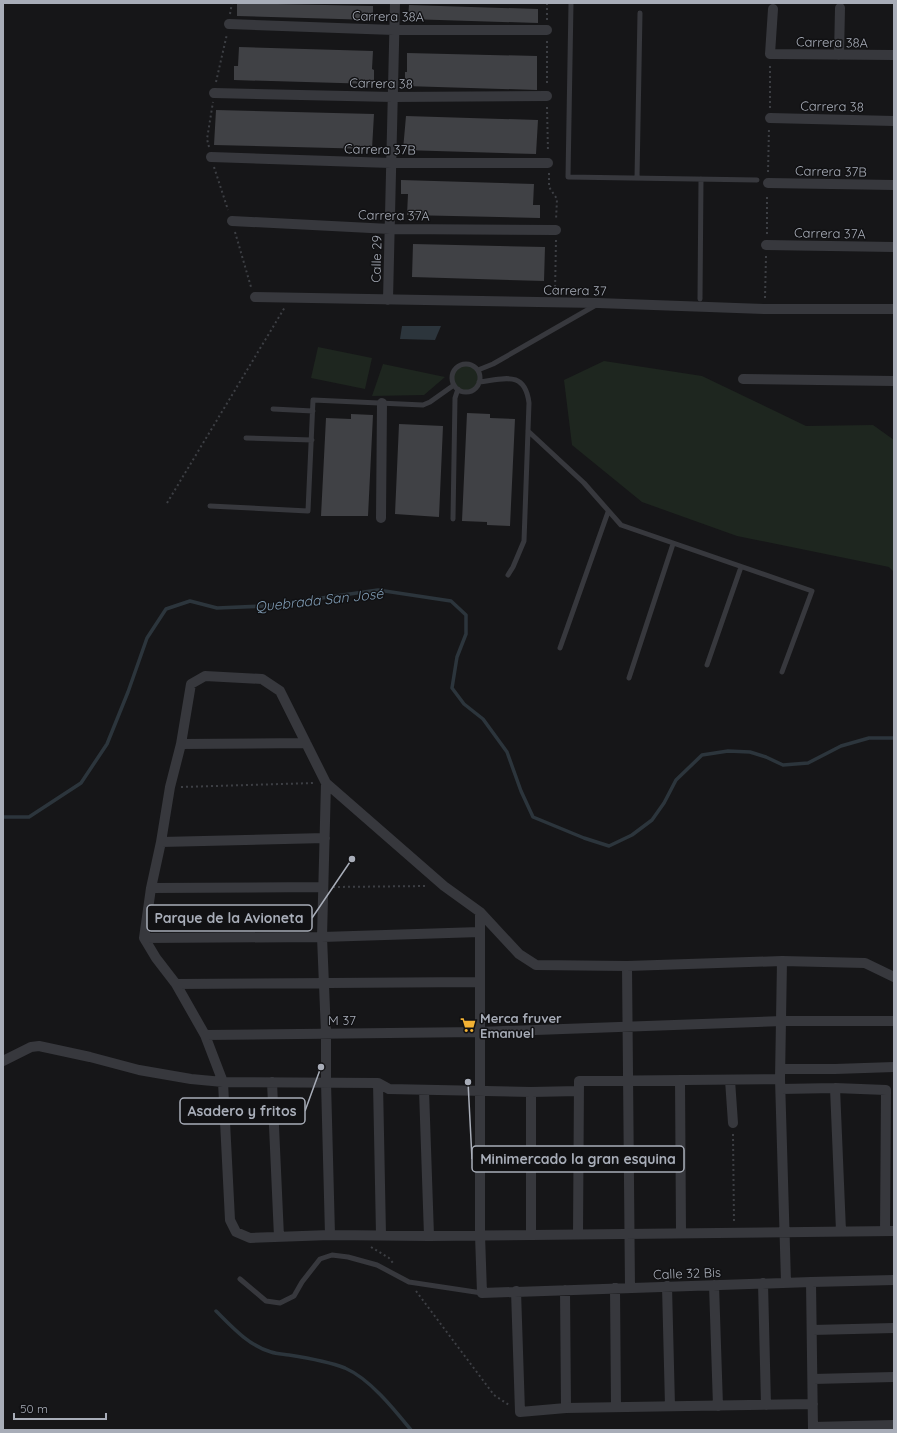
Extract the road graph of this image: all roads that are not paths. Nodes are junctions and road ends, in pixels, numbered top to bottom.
1 (395, 3) edge
2 (571, 3) edge
3 (840, 8) dead end
4 (773, 9) dead end
5 (640, 13) dead end
6 (229, 24) dead end
7 (394, 30) junction
8 (547, 30) dead end
9 (839, 55) junction
10 (894, 55) edge
11 (214, 93) dead end
12 (547, 96) dead end
13 (393, 97) junction
14 (770, 118) dead end
15 (894, 121) edge
16 (211, 157) dead end
17 (391, 163) junction
18 (548, 163) dead end
19 (637, 178) junction
20 (701, 179) junction
21 (756, 180) dead end
22 (768, 183) dead end
23 (894, 185) edge
24 (232, 221) dead end
25 (390, 229) junction
26 (556, 230) dead end
27 (766, 245) dead end
28 (894, 248) edge
29 (254, 297) dead end
30 (700, 299) dead end
31 (388, 300) junction
32 (598, 304) junction
33 (894, 309) edge
34 (478, 370) junction
35 (743, 379) dead end
36 (894, 381) edge
37 (480, 382) junction
38 (454, 385) junction
39 (458, 389) junction
40 (382, 403) junction
41 (273, 409) dead end
42 (313, 411) junction
43 (528, 431) junction
44 (246, 438) dead end
45 (312, 440) junction
46 (210, 506) dead end
47 (608, 512) junction
48 (381, 518) dead end
49 (453, 519) dead end
50 (673, 544) junction
51 (741, 567) junction
52 (508, 575) dead end
53 (560, 648) dead end
54 (707, 665) dead end
55 (782, 672) dead end
56 (629, 678) dead end
57 (306, 743) junction
58 (181, 744) junction
59 (326, 783) junction
60 (324, 838) junction
61 (161, 842) junction
62 (323, 887) junction
63 (151, 888) junction
64 (480, 912) junction
65 (480, 932) junction
66 (322, 937) junction
67 (144, 938) junction
68 (782, 961) junction
69 (627, 966) junction
70 (894, 977) edge
71 (479, 982) junction
72 (324, 983) junction
73 (176, 984) junction
74 (782, 1021) junction
75 (894, 1021) edge
76 (628, 1027) junction
77 (479, 1032) junction
78 (326, 1033) junction
79 (205, 1034) junction
80 (3, 1061) edge
81 (894, 1067) edge
82 (781, 1069) junction
83 (680, 1080) junction
84 (730, 1080) junction
85 (628, 1081) junction
86 (223, 1082) junction
87 (272, 1082) junction
88 (326, 1082) junction
89 (378, 1083) junction
90 (781, 1084) junction
91 (835, 1088) junction
92 (424, 1090) junction
93 (480, 1090) junction
94 (579, 1091) junction
95 (531, 1092) junction
96 (733, 1123) road end
97 (841, 1231) junction
98 (889, 1231) edge
99 (784, 1232) junction
100 (681, 1233) junction
101 (531, 1234) junction
102 (578, 1234) junction
103 (630, 1234) junction
104 (330, 1235) junction
105 (381, 1235) junction
106 (480, 1235) junction
107 (429, 1236) junction
108 (280, 1237) junction
109 (240, 1279) dead end
110 (894, 1280) edge
111 (786, 1282) junction
112 (811, 1282) junction
113 (763, 1283) junction
114 (714, 1285) junction
115 (667, 1286) junction
116 (615, 1288) junction
117 (630, 1288) junction
118 (565, 1290) junction
119 (516, 1291) junction
120 (482, 1293) junction
121 (894, 1328) edge
122 (812, 1330) junction
123 (894, 1377) edge
124 (813, 1380) junction
125 (813, 1404) junction
126 (766, 1405) junction
127 (670, 1406) junction
128 (718, 1406) junction
129 (616, 1407) junction
130 (566, 1408) junction
131 (894, 1425) edge
132 (813, 1429) edge

1 - 7 street, Calle 29
2 - 19 lane
3 - 9 street
4 - 9 street, Carrera 38A
5 - 19 lane
6 - 7 street, Carrera 38A
7 - 8 street, Carrera 38A
7 - 13 street, Calle 29
9 - 10 street, Carrera 38A
11 - 13 street, Carrera 38
12 - 13 street, Carrera 38
13 - 17 street, Calle 29
14 - 15 street, Carrera 38
16 - 17 street, Carrera 37B
17 - 18 street, Carrera 37B
17 - 25 street, Calle 29
19 - 20 lane
20 - 21 lane
20 - 30 lane
22 - 23 street, Carrera 37B
24 - 25 street, Carrera 37A
25 - 26 street, Carrera 37A
25 - 31 street, Calle 29
27 - 28 street, Carrera 37A
29 - 31 street, Carrera 37
31 - 32 street, Carrera 37
32 - 33 street, Carrera 37
32 - 34 lane
34 - 37 lane
34 - 38 lane
35 - 36 street
37 - 39 lane
37 - 43 lane
38 - 39 lane
38 - 40 lane
39 - 49 lane
40 - 42 lane
40 - 48 street
41 - 42 lane
42 - 45 lane
43 - 47 lane
43 - 52 lane
44 - 45 lane
45 - 46 lane
47 - 50 lane
47 - 53 lane
50 - 51 lane
50 - 56 lane
51 - 54 lane
51 - 55 lane
57 - 58 street
57 - 58 street
57 - 59 street
58 - 61 street
59 - 60 street
59 - 64 street
60 - 61 street
60 - 62 street
61 - 63 street
62 - 63 street
62 - 66 street
63 - 67 street
64 - 65 street
64 - 69 street
65 - 66 street
65 - 71 street
66 - 67 street
66 - 72 street
67 - 73 street
68 - 69 street
68 - 70 street
68 - 74 street
69 - 76 street
71 - 72 street
71 - 77 street
72 - 73 street
72 - 78 street
73 - 79 street
74 - 75 street, M 37
74 - 76 street, M 37
74 - 82 street
76 - 77 street, M 37
76 - 85 street
77 - 78 street, M 37
77 - 93 street
78 - 79 street, M 37
78 - 88 street
79 - 86 street
80 - 86 street
81 - 82 street
82 - 90 street
83 - 84 street
83 - 85 street
83 - 100 street
84 - 90 street
84 - 96 street
85 - 94 street
85 - 103 street
86 - 87 street
86 - 108 street
87 - 88 street
87 - 108 street
88 - 89 street
88 - 104 street
89 - 92 street
89 - 105 street
90 - 91 street
90 - 99 street
91 - 97 street
91 - 98 street
92 - 93 street
92 - 107 street
93 - 95 street
93 - 106 street
94 - 95 street
94 - 102 street
95 - 101 street
97 - 98 street
97 - 99 street
99 - 100 street
99 - 111 street
100 - 103 street
101 - 102 street
101 - 106 street
102 - 103 street
103 - 117 street
104 - 105 street
104 - 108 street
105 - 107 street
106 - 107 street
106 - 120 street
109 - 120 lane
110 - 112 street, Calle 32 Bis
111 - 112 street, Calle 32 Bis
111 - 113 street, Calle 32 Bis
112 - 122 street
113 - 114 street, Calle 32 Bis
113 - 126 street
114 - 115 street, Calle 32 Bis
114 - 128 street
115 - 117 street, Calle 32 Bis
115 - 127 street
116 - 117 street, Calle 32 Bis
116 - 118 street, Calle 32 Bis
116 - 129 street
118 - 119 street, Calle 32 Bis
118 - 130 street
119 - 120 street, Calle 32 Bis
119 - 130 street
121 - 122 street
122 - 124 street
123 - 124 street
124 - 125 street
125 - 126 street
125 - 132 street
126 - 128 street
127 - 128 street
127 - 129 street
129 - 130 street
131 - 132 street

